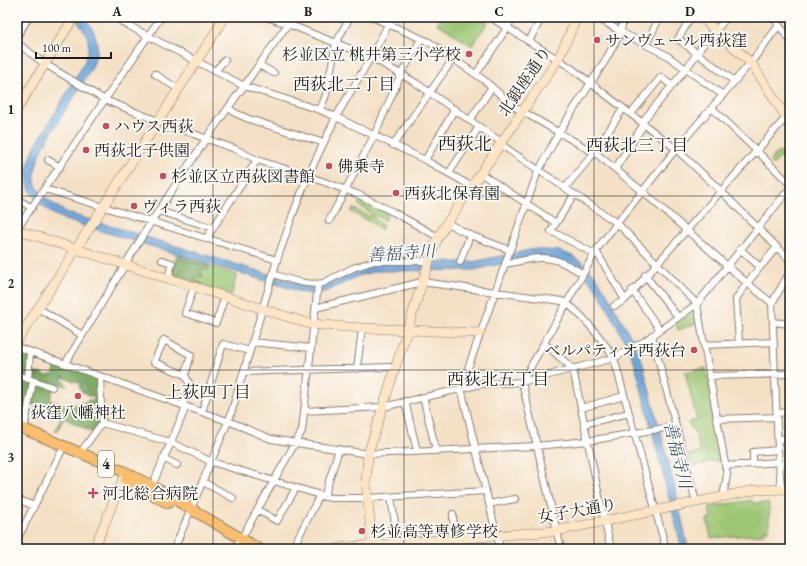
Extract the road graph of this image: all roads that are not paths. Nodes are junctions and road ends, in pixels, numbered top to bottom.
1 (29, 17) edge
2 (74, 17) edge
3 (118, 17) edge
4 (161, 17) edge
5 (225, 17) edge
6 (266, 17) edge
7 (293, 17) edge
8 (350, 17) edge
9 (372, 17) edge
10 (392, 17) edge
11 (490, 17) edge
12 (513, 17) edge
13 (542, 17) edge
14 (577, 17) edge
15 (597, 17) edge
16 (623, 17) edge
17 (660, 17) edge
18 (691, 17) edge
19 (701, 17) edge
20 (727, 17) edge
21 (773, 17) edge
22 (288, 24) junction
23 (388, 25) junction
24 (779, 25) junction
25 (507, 28) junction
26 (716, 30) junction
27 (621, 32) junction
28 (17, 36) edge
29 (148, 36) junction
30 (421, 39) junction
31 (790, 40) edge
32 (528, 41) junction
33 (17, 43) edge
34 (336, 43) junction
35 (646, 44) junction
36 (697, 53) junction
37 (372, 57) junction
38 (453, 59) junction
39 (558, 59) junction
40 (224, 60) dead end
41 (196, 61) junction
42 (750, 62) junction
43 (45, 64) junction
44 (259, 65) junction
45 (686, 69) junction
46 (215, 71) junction
47 (274, 73) dead end
48 (156, 74) dead end
49 (401, 74) junction
50 (476, 74) junction
51 (734, 81) junction
52 (591, 83) junction
53 (244, 86) junction
54 (672, 86) junction
55 (492, 87) junction
56 (178, 89) junction
57 (430, 93) junction
58 (723, 95) junction
59 (105, 100) junction
60 (228, 108) junction
61 (712, 108) junction
62 (17, 109) edge
63 (455, 109) junction
64 (623, 109) junction
65 (320, 110) junction
66 (522, 111) junction
67 (631, 114) junction
68 (336, 117) junction
69 (789, 118) edge
70 (470, 120) junction
71 (158, 121) junction
72 (643, 123) junction
73 (479, 127) junction
74 (559, 132) junction
75 (374, 136) junction
76 (206, 139) junction
77 (324, 143) junction
78 (500, 143) junction
79 (393, 145) junction
80 (676, 149) junction
81 (756, 150) junction
82 (594, 153) junction
83 (48, 160) dead end
84 (258, 160) junction
85 (425, 160) junction
86 (60, 167) junction
87 (615, 169) junction
88 (539, 170) junction
89 (449, 173) junction
90 (480, 173) junction
91 (308, 176) junction
92 (790, 184) edge
93 (471, 186) junction
94 (565, 188) junction
95 (790, 188) edge
96 (346, 190) junction
97 (642, 191) junction
98 (721, 191) junction
99 (41, 194) junction
100 (574, 195) junction
101 (17, 199) edge
102 (526, 203) junction
103 (102, 207) junction
104 (32, 208) junction
105 (159, 211) junction
106 (330, 221) dead end
107 (151, 222) junction
108 (447, 222) junction
109 (556, 222) junction
110 (617, 223) junction
111 (758, 227) junction
112 (213, 228) junction
113 (686, 229) junction
114 (17, 230) edge
115 (470, 235) junction
116 (438, 237) junction
117 (206, 239) junction
118 (777, 246) junction
119 (76, 249) junction
120 (740, 250) junction
121 (509, 252) junction
122 (596, 253) junction
123 (162, 260) dead end
124 (277, 260) junction
125 (790, 260) edge
126 (429, 262) junction
127 (460, 262) dead end
128 (506, 263) junction
129 (656, 263) junction
130 (125, 265) junction
131 (727, 265) junction
132 (760, 267) junction
133 (585, 272) junction
134 (790, 272) edge
135 (273, 275) junction
136 (645, 276) junction
137 (168, 278) junction
138 (422, 282) junction
139 (747, 283) junction
140 (317, 285) junction
141 (194, 286) junction
142 (632, 290) junction
143 (495, 292) junction
144 (225, 296) junction
145 (625, 300) junction
146 (567, 303) junction
147 (772, 303) junction
148 (697, 304) junction
149 (614, 306) dead end
150 (38, 308) junction
151 (263, 308) junction
152 (315, 308) junction
153 (678, 317) junction
154 (773, 322) junction
155 (313, 324) junction
156 (790, 324) edge
157 (362, 328) junction
158 (407, 330) junction
159 (660, 330) junction
160 (480, 333) junction
161 (82, 335) junction
162 (652, 335) junction
163 (17, 341) edge
164 (252, 342) junction
165 (774, 342) junction
166 (544, 343) junction
167 (739, 343) junction
168 (704, 345) junction
169 (17, 347) edge
170 (311, 348) junction
171 (250, 351) junction
172 (30, 352) junction
173 (614, 358) junction
174 (65, 364) junction
175 (357, 369) junction
176 (395, 369) junction
177 (574, 369) junction
178 (309, 370) junction
179 (244, 372) junction
180 (790, 374) edge
181 (17, 375) edge
182 (185, 375) junction
183 (775, 375) junction
184 (100, 376) junction
185 (709, 376) junction
186 (30, 380) junction
187 (522, 382) junction
188 (52, 387) dead end
189 (461, 388) junction
190 (624, 396) junction
191 (423, 397) junction
192 (405, 401) junction
193 (185, 406) junction
194 (383, 407) junction
195 (581, 408) junction
196 (304, 411) junction
197 (202, 412) junction
198 (790, 412) edge
199 (629, 413) junction
200 (777, 415) junction
201 (716, 419) junction
202 (229, 421) junction
203 (102, 423) junction
204 (584, 424) junction
205 (21, 425) edge
206 (676, 426) junction
207 (17, 433) edge
208 (634, 433) junction
209 (790, 438) edge
210 (778, 439) junction
211 (588, 441) junction
212 (170, 442) junction
213 (296, 442) junction
214 (536, 446) junction
215 (475, 448) junction
216 (339, 449) junction
217 (436, 450) junction
218 (778, 450) junction
219 (417, 451) junction
220 (61, 452) junction
221 (80, 453) junction
222 (368, 454) junction
223 (163, 458) junction
224 (212, 462) junction
225 (779, 462) junction
226 (753, 463) junction
227 (177, 465) dead end
228 (725, 466) junction
229 (123, 479) junction
230 (274, 481) junction
231 (203, 482) junction
232 (152, 486) junction
233 (296, 488) junction
234 (785, 488) edge
235 (486, 491) junction
236 (322, 496) junction
237 (391, 497) junction
238 (723, 497) junction
239 (233, 498) dead end
240 (367, 498) junction
241 (17, 499) edge
242 (515, 499) dead end
243 (696, 502) junction
244 (489, 504) junction
245 (34, 506) junction
246 (258, 510) junction
247 (656, 510) junction
248 (190, 512) junction
249 (453, 514) dead end
250 (605, 521) junction
251 (556, 531) junction
252 (496, 535) junction
253 (454, 538) junction
254 (17, 540) edge
255 (416, 541) junction
256 (398, 543) junction
257 (240, 545) edge
258 (370, 547) edge
259 (94, 549) edge
260 (174, 549) edge
261 (259, 549) edge
262 (292, 549) edge
263 (336, 549) edge
264 (423, 549) edge
265 (500, 549) edge
266 (561, 549) edge
267 (611, 549) edge
268 (666, 549) edge

1 - 28 street
2 - 43 street
3 - 29 street
4 - 29 street
5 - 41 street
6 - 22 street
7 - 22 street
8 - 34 street
9 - 23 street
10 - 23 street
11 - 25 street
12 - 25 street
13 - 32 street
14 - 39 street, 北銀座通り
15 - 27 street
16 - 27 street
17 - 35 street
18 - 36 street
19 - 26 street
20 - 26 street
21 - 24 street
22 - 34 street
22 - 44 street
23 - 30 street
23 - 37 street
24 - 31 street
24 - 42 street
25 - 32 street
25 - 50 street
26 - 36 street
26 - 42 street
27 - 35 street
27 - 52 street
29 - 41 street
29 - 59 street
30 - 38 street
30 - 49 street
32 - 39 street
33 - 43 street
34 - 37 street
34 - 65 street
35 - 45 street
36 - 45 street
36 - 51 street
37 - 49 street
37 - 68 street
38 - 50 street
38 - 57 street
39 - 52 street
39 - 66 street, 北銀座通り
40 - 46 street
41 - 46 street
41 - 56 street
42 - 51 street
42 - 69 street
43 - 59 street
43 - 62 street
44 - 47 street
44 - 53 street
45 - 54 street
45 - 58 street
46 - 53 street
48 - 56 street
49 - 57 street
49 - 75 street
50 - 55 street
51 - 58 street
52 - 64 street
52 - 74 street
53 - 60 street
53 - 65 street
54 - 67 street
54 - 72 street
55 - 66 street
55 - 70 street
56 - 71 street
57 - 63 street
57 - 79 street
58 - 61 street
59 - 71 street
59 - 86 street
60 - 76 street
60 - 77 street
61 - 80 street
61 - 81 street
63 - 70 street
63 - 85 street
64 - 67 street
64 - 82 street
65 - 68 street
66 - 74 street
66 - 78 street, 北銀座通り
67 - 72 street
68 - 75 street
68 - 77 street
69 - 81 street
70 - 73 street
71 - 76 street
71 - 103 street
72 - 80 street
72 - 87 street
73 - 78 street
73 - 89 street
74 - 82 street
74 - 88 street
75 - 79 street
75 - 96 street
76 - 84 street
76 - 105 street
77 - 91 street
78 - 88 street
78 - 90 street, 北銀座通り
79 - 85 street
80 - 97 street
80 - 98 street
81 - 92 street
81 - 98 street
82 - 87 street
82 - 94 street
83 - 86 street
84 - 91 street
84 - 112 street
85 - 89 street
86 - 99 street
87 - 97 street
88 - 94 street
88 - 102 street
89 - 93 street
90 - 93 street, 北銀座通り
90 - 102 street
91 - 96 street
91 - 124 street
93 - 108 street, 北銀座通り
94 - 100 street
95 - 111 street
96 - 106 street
96 - 116 street
97 - 110 street
97 - 113 street
98 - 111 street
98 - 113 street
99 - 103 street
99 - 104 street
100 - 109 street
100 - 110 street
101 - 104 street
102 - 109 street
102 - 121 street
103 - 107 street
103 - 119 street
104 - 114 street
105 - 107 street
105 - 112 street
107 - 117 street
107 - 130 street
108 - 115 street
108 - 116 street, 北銀座通り
109 - 122 street
110 - 122 street
110 - 129 street
111 - 118 street
111 - 120 street
112 - 117 street
113 - 129 street
113 - 131 street
114 - 119 street
115 - 121 street
115 - 127 street
116 - 126 street, 北銀座通り
117 - 124 street
118 - 125 street
118 - 132 street
119 - 130 street
119 - 150 street
120 - 131 street
120 - 132 street
121 - 128 street
122 - 133 street
122 - 145 street
123 - 137 street
124 - 135 street
126 - 138 street, 北銀座通り
126 - 140 street
128 - 133 street
128 - 143 street
129 - 136 street
129 - 148 street
130 - 137 street
130 - 161 street
131 - 139 street
131 - 148 street
132 - 139 street
133 - 146 street
134 - 147 street
135 - 140 street
135 - 151 street
136 - 142 street
136 - 153 street
137 - 141 street
138 - 143 street
138 - 152 street
138 - 158 street, 北銀座通り
139 - 147 street
139 - 167 street
140 - 152 street
141 - 144 street
141 - 144 street
142 - 145 street
142 - 159 street
143 - 146 street
143 - 160 street
144 - 151 street
145 - 149 street
146 - 166 street
146 - 173 street
147 - 154 street
148 - 153 street
148 - 168 street
150 - 161 street
150 - 163 street
151 - 155 street
151 - 164 street
152 - 155 street
153 - 159 street
154 - 156 street
154 - 165 street
155 - 157 street
155 - 170 street
157 - 158 street
157 - 175 street
158 - 160 street
158 - 176 street, 北銀座通り
159 - 162 street
160 - 189 street
161 - 174 street
162 - 173 street
162 - 206 street
164 - 170 street
164 - 171 street
165 - 167 street
165 - 183 street
166 - 177 street
166 - 187 street
167 - 168 street
168 - 185 street
169 - 172 street
170 - 178 street
171 - 179 street
171 - 197 street
172 - 174 street
172 - 186 street
173 - 177 street
173 - 190 street
174 - 184 street
175 - 176 street
175 - 178 street
176 - 194 street, 北銀座通り
177 - 187 street
177 - 195 street
178 - 179 street
178 - 196 street
179 - 202 street
180 - 183 street
181 - 186 street
182 - 182 street
182 - 193 street
183 - 185 street
183 - 200 street
184 - 193 street
184 - 203 street
185 - 201 street
186 - 188 street
186 - 205 street
187 - 189 street
187 - 214 street
189 - 191 street
189 - 215 street
190 - 195 street
190 - 199 street
191 - 192 street
191 - 217 street
192 - 194 street
192 - 219 street
193 - 197 street
193 - 212 street
194 - 196 street
194 - 222 street, 北銀座通り
195 - 204 street
196 - 213 street
197 - 202 street
198 - 200 street
199 - 204 street
199 - 208 street
200 - 201 street
200 - 210 street
201 - 228 street
202 - 213 street
202 - 224 street
203 - 212 street
203 - 221 street
204 - 211 street
205 - 221 main road, 4
206 - 208 street
206 - 243 street
207 - 220 main road, 4
208 - 211 street
208 - 247 street
209 - 210 street
210 - 218 street
211 - 214 street
211 - 250 street
212 - 223 street
212 - 224 street
213 - 216 street
213 - 230 street
214 - 215 street
214 - 251 street
215 - 217 street
215 - 235 street
216 - 222 street
216 - 236 street
217 - 219 street
218 - 225 street
218 - 226 street
219 - 222 street
220 - 229 main road, 4
220 - 245 street
221 - 232 main road, 4
222 - 240 street, 北銀座通り
223 - 227 street
223 - 232 street
224 - 230 street
224 - 231 street
225 - 226 street
225 - 234 street
226 - 228 street
228 - 238 street
229 - 248 main road, 4
229 - 259 street
230 - 233 street
230 - 246 street
231 - 239 street
231 - 248 street
232 - 248 main road, 4
233 - 236 street
233 - 246 street
234 - 238 street, 女子大通り
235 - 237 street
235 - 244 street
236 - 240 street
236 - 262 street
237 - 240 street
237 - 256 street
238 - 243 street, 女子大通り
240 - 258 street, 北銀座通り
241 - 245 street
242 - 244 street
243 - 247 street, 女子大通り
244 - 252 street
245 - 254 street
246 - 257 street
247 - 250 street, 女子大通り
247 - 268 street
248 - 257 main road, 4
248 - 260 street
249 - 253 street
250 - 251 street, 女子大通り
250 - 267 street
251 - 252 street, 女子大通り
251 - 266 street
252 - 253 street, 女子大通り
252 - 265 street
253 - 255 street, 女子大通り
255 - 256 street, 女子大通り
255 - 264 street
256 - 258 street, 女子大通り
257 - 261 main road, 4
258 - 263 street, 女子大通り

